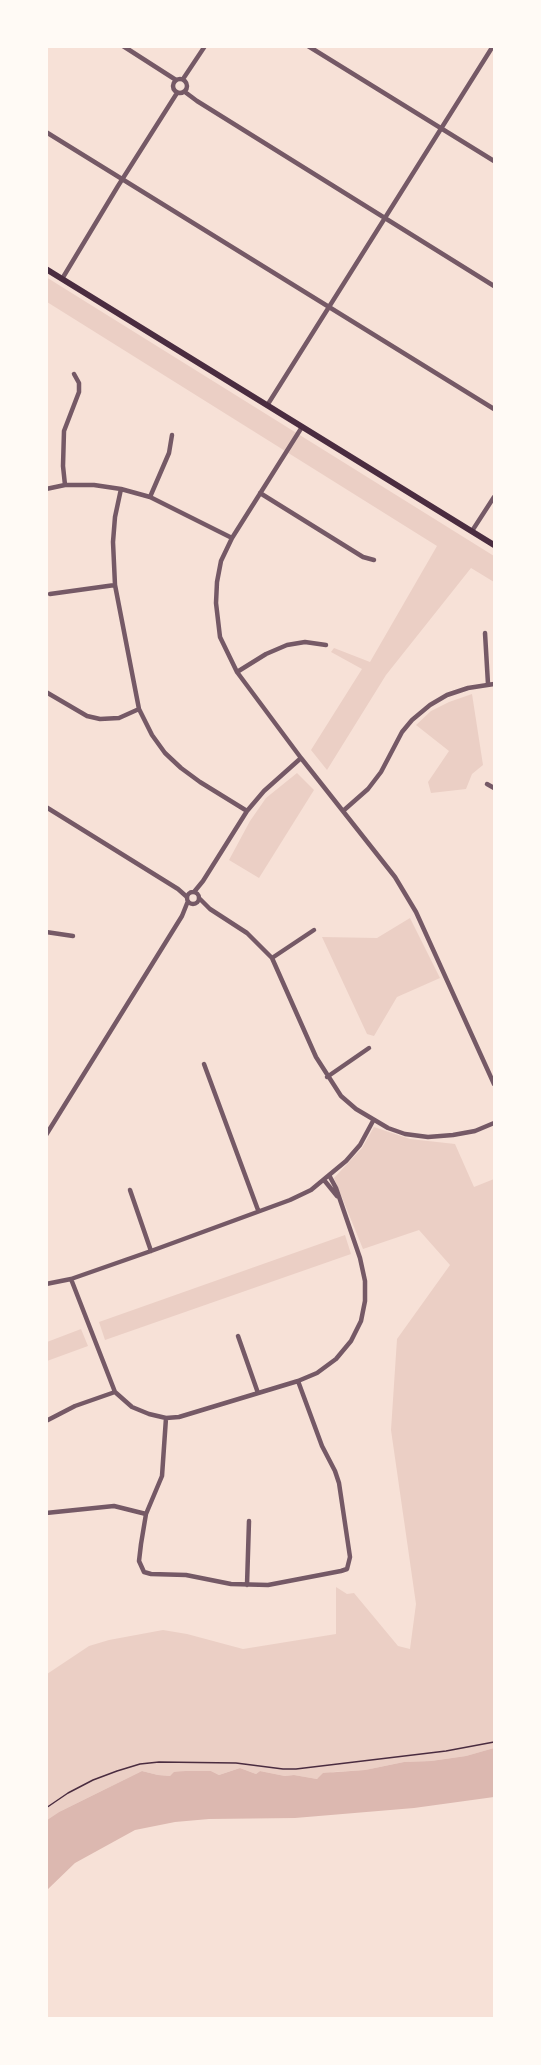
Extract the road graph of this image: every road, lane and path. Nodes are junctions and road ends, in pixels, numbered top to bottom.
1 (123, 46) edge
2 (205, 46) edge
3 (308, 46) edge
4 (493, 46) edge
5 (183, 79) junction
6 (176, 80) junction
7 (185, 92) junction
8 (177, 93) junction
9 (441, 128) junction
10 (46, 132) edge
11 (495, 161) edge
12 (122, 179) junction
13 (385, 218) junction
14 (46, 269) edge
15 (62, 279) junction
16 (495, 286) edge
17 (329, 307) junction
18 (74, 374) dead end
19 (268, 404) junction
20 (495, 409) edge
21 (302, 427) junction
22 (172, 435) dead end
23 (65, 485) junction
24 (46, 489) edge
25 (121, 489) junction
26 (260, 493) junction
27 (150, 497) junction
28 (495, 497) edge
29 (472, 531) junction
30 (232, 538) junction
31 (495, 545) edge
32 (374, 560) dead end
33 (115, 585) junction
34 (50, 594) dead end
35 (485, 633) dead end
36 (326, 645) dead end
37 (237, 672) junction
38 (488, 684) junction
39 (495, 684) edge
40 (46, 692) edge
41 (139, 709) junction
42 (301, 758) junction
43 (487, 784) dead end
44 (495, 788) edge
45 (46, 807) edge
46 (247, 811) junction
47 (343, 811) junction
48 (194, 898) junction
49 (314, 930) dead end
50 (46, 932) edge
51 (73, 936) dead end
52 (272, 958) junction
53 (369, 1048) dead end
54 (204, 1064) dead end
55 (327, 1077) junction
56 (495, 1084) edge
57 (373, 1121) junction
58 (495, 1123) edge
59 (46, 1135) edge
60 (329, 1176) junction
61 (324, 1180) junction
62 (130, 1190) dead end
63 (338, 1198) junction
64 (258, 1210) junction
65 (151, 1251) junction
66 (71, 1279) junction
67 (46, 1284) edge
68 (238, 1336) dead end
69 (298, 1381) junction
70 (115, 1392) junction
71 (258, 1393) junction
72 (166, 1418) junction
73 (46, 1421) edge
74 (46, 1513) edge
75 (146, 1515) junction
76 (249, 1521) dead end
77 (247, 1585) junction
78 (495, 1742) edge
79 (46, 1808) edge

1 - 6 street
2 - 5 street
3 - 9 street
4 - 9 street
5 - 6 street
5 - 7 street
6 - 8 street
7 - 8 street
7 - 13 street
8 - 12 street
9 - 11 street
9 - 13 street
10 - 12 street
12 - 15 street
12 - 17 street
13 - 16 street
13 - 17 street
14 - 15 main road
15 - 19 main road
17 - 19 street
17 - 20 street
18 - 23 street
19 - 21 main road
21 - 26 street
21 - 29 main road
22 - 27 street
23 - 24 street
23 - 25 street
25 - 27 street
25 - 33 street
26 - 30 street
26 - 32 street
27 - 30 street
28 - 29 street
29 - 31 main road
30 - 37 street
33 - 34 street
33 - 41 street
35 - 38 street
36 - 37 street
37 - 42 street
38 - 39 street
38 - 47 street
40 - 41 street
41 - 46 street
42 - 46 street
42 - 47 street
43 - 44 street
45 - 48 street
46 - 48 street
47 - 56 street
48 - 52 street
48 - 59 street
49 - 52 street
50 - 51 street
52 - 55 street
53 - 55 street
54 - 64 street
55 - 57 street
57 - 58 street
57 - 60 street
60 - 61 street
60 - 63 street
61 - 63 street
61 - 64 street
62 - 65 street
63 - 69 street
64 - 65 street
65 - 66 street
66 - 67 street
66 - 70 street
68 - 71 street
69 - 71 street
69 - 77 street
70 - 72 street
70 - 73 street
71 - 72 street
72 - 75 street
74 - 75 street
75 - 77 street
76 - 77 street
78 - 79 path

